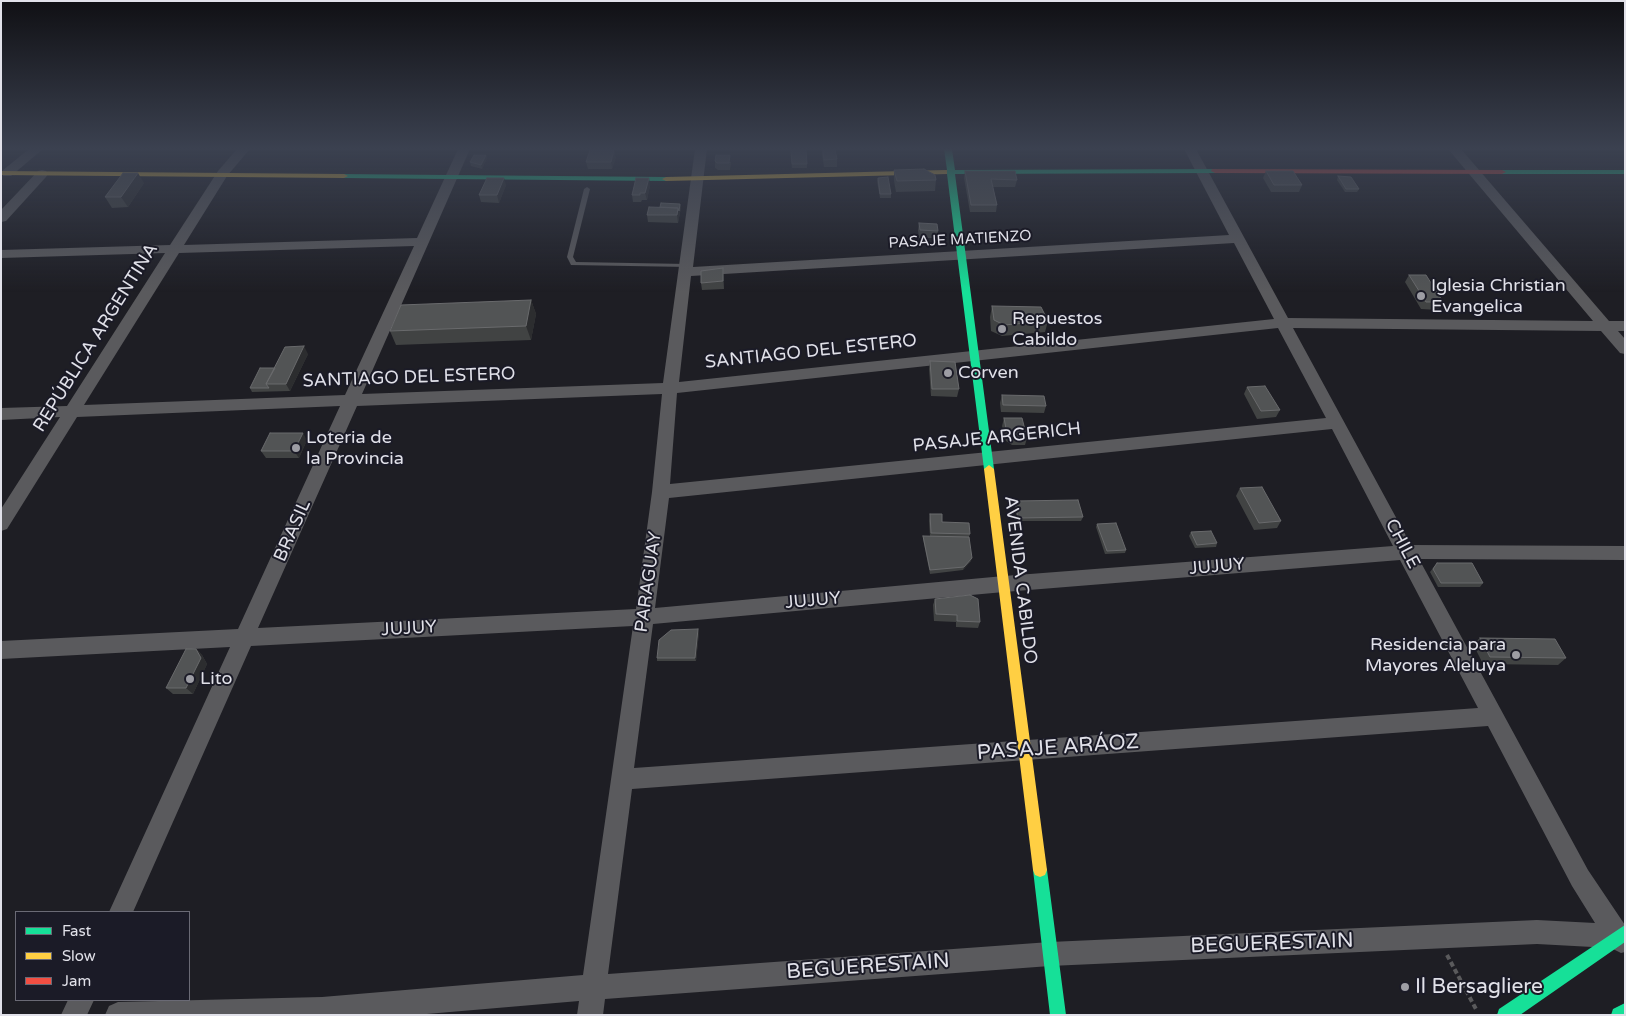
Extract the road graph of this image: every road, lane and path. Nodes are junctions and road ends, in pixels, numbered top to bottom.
1 (21, 196) edge
2 (208, 196) edge
3 (443, 196) edge
4 (585, 196) edge
5 (695, 196) edge
6 (954, 196) edge
7 (1214, 196) edge
8 (1494, 196) edge
9 (1, 218) edge
10 (1236, 239) junction
11 (421, 242) junction
12 (173, 250) junction
13 (1, 254) edge
14 (962, 256) junction
15 (687, 269) junction
16 (1283, 323) junction
17 (1605, 326) junction
18 (1625, 326) edge
19 (1625, 349) edge
20 (975, 354) junction
21 (670, 388) junction
22 (352, 400) junction
23 (73, 411) junction
24 (1, 414) edge
25 (1338, 423) junction
26 (986, 459) junction
27 (661, 492) junction
28 (1, 524) edge
29 (1406, 552) junction
30 (1625, 553) edge
31 (1004, 584) junction
32 (644, 617) junction
33 (244, 638) junction
34 (1, 650) edge
35 (1494, 716) junction
36 (1024, 750) junction
37 (622, 779) junction
38 (120, 911) edge
39 (1437, 937) junction
40 (1623, 938) edge
41 (1050, 954) junction
42 (594, 986) junction
43 (81, 1001) edge
44 (1625, 1011) edge
45 (322, 1012) edge
46 (74, 1015) edge
47 (118, 1015) edge
48 (590, 1015) edge
49 (1058, 1015) edge
50 (1480, 1015) edge
51 (1505, 1015) edge
52 (1619, 1015) edge

1 - 9 street
2 - 12 street, REPÚBLICA ARGENTINA
3 - 11 street, BRASIL
4 - 15 lane
5 - 15 street, PARAGUAY
6 - 14 street, AVENIDA CABILDO
7 - 10 street, CHILE
8 - 17 street
10 - 14 street, PASAJE MATIENZO
10 - 16 street, CHILE
11 - 12 street
11 - 22 street, BRASIL
12 - 13 street
12 - 23 street, REPÚBLICA ARGENTINA
14 - 15 street, PASAJE MATIENZO
14 - 20 street, AVENIDA CABILDO
15 - 21 street, PARAGUAY
16 - 17 street, SANTIAGO DEL ESTERO
16 - 20 street, SANTIAGO DEL ESTERO
16 - 25 street, CHILE
17 - 18 street, SANTIAGO DEL ESTERO
17 - 19 street
20 - 21 street, SANTIAGO DEL ESTERO
20 - 26 street, AVENIDA CABILDO
21 - 22 street, SANTIAGO DEL ESTERO
21 - 27 street, PARAGUAY
22 - 23 street, SANTIAGO DEL ESTERO
22 - 33 street, BRASIL
23 - 24 street, SANTIAGO DEL ESTERO
23 - 28 street, REPÚBLICA ARGENTINA
25 - 26 street, PASAJE ARGERICH
25 - 29 street, CHILE
26 - 27 street, PASAJE ARGERICH
26 - 31 street, AVENIDA CABILDO
27 - 32 street, PARAGUAY
29 - 30 street, JUJUY
29 - 31 street, JUJUY
29 - 35 street, CHILE
31 - 32 street, JUJUY
31 - 36 street, AVENIDA CABILDO
32 - 33 street, JUJUY
32 - 37 street, PARAGUAY
33 - 34 street, JUJUY
33 - 38 street, BRASIL
35 - 36 street, PASAJE ARÁOZ
35 - 40 street, CHILE
36 - 37 street, PASAJE ARÁOZ
36 - 41 street, AVENIDA CABILDO
37 - 42 street, PARAGUAY
39 - 40 street, BEGUERESTAIN
39 - 41 street, BEGUERESTAIN
39 - 50 path
40 - 51 street
41 - 42 street, BEGUERESTAIN
41 - 49 street, AVENIDA CABILDO
42 - 45 street, BEGUERESTAIN
42 - 48 street, PARAGUAY
43 - 46 street
44 - 52 street
45 - 47 street, BEGUERESTAIN

